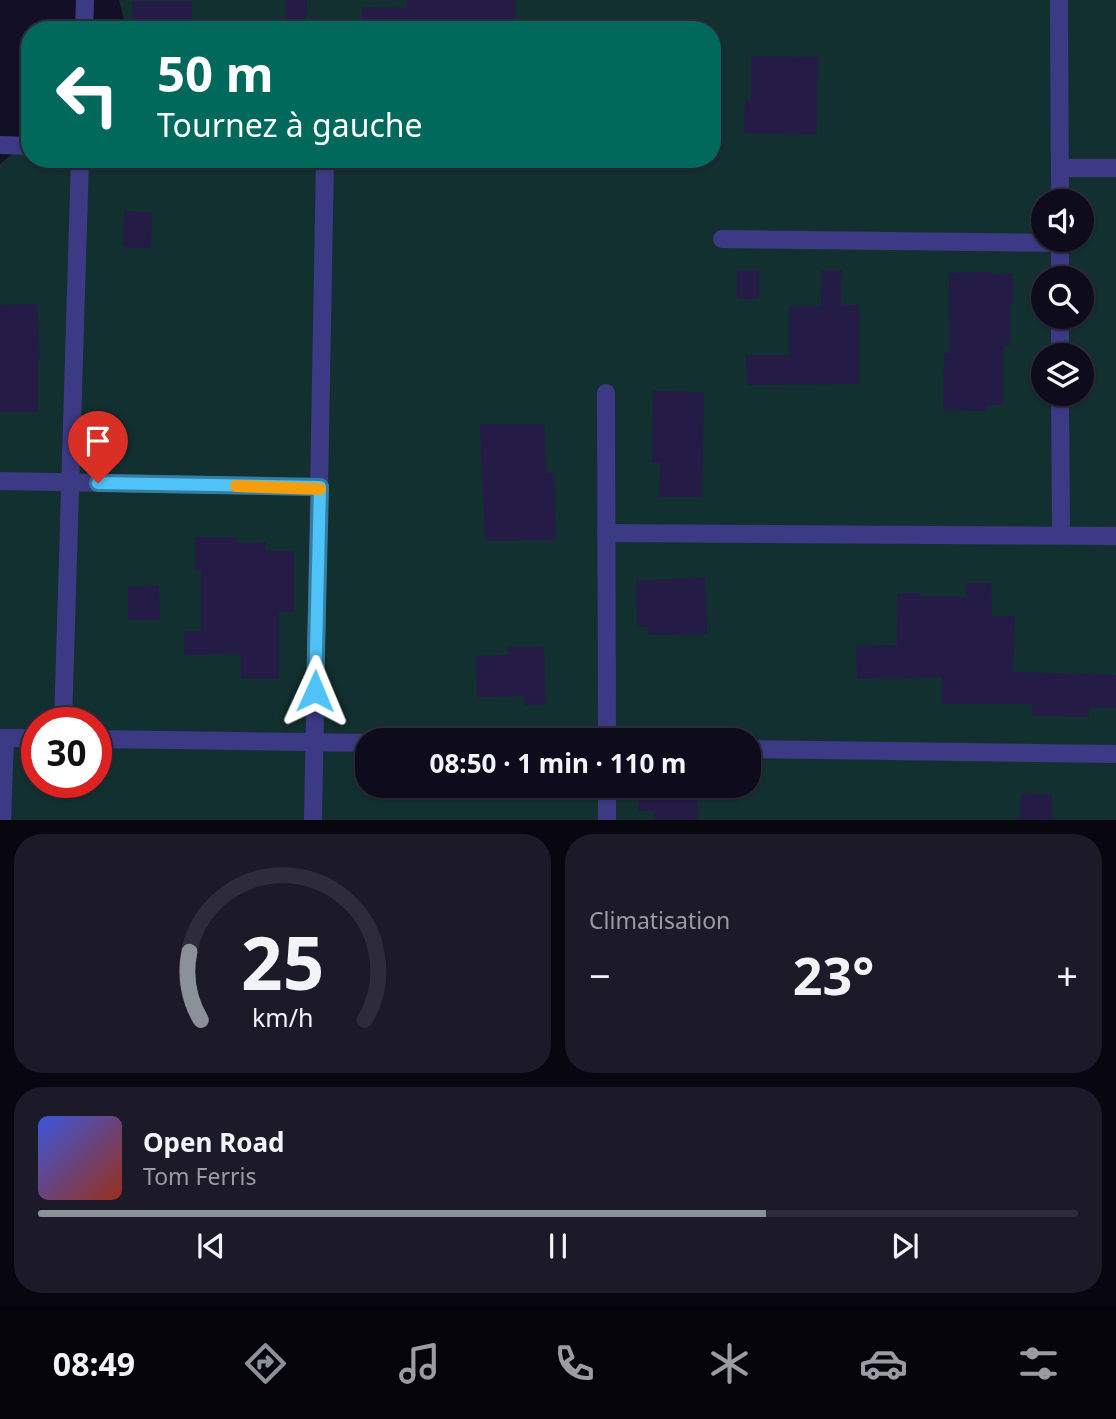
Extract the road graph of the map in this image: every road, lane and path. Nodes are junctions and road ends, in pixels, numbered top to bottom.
1 (85, 0) edge
2 (1059, 0) edge
3 (84, 21) edge
4 (0, 145) edge
5 (21, 146) edge
6 (80, 168) edge
7 (326, 168) edge
8 (1060, 168) junction
9 (1116, 169) edge
10 (1060, 189) edge
11 (722, 239) dead end
12 (1031, 241) edge
13 (606, 393) dead end
14 (1060, 406) edge
15 (0, 481) edge
16 (70, 482) junction
17 (320, 487) junction
18 (606, 533) junction
19 (1061, 535) junction
20 (1116, 536) edge
21 (63, 707) edge
22 (607, 728) edge
23 (2, 738) edge
24 (21, 738) edge
25 (112, 739) edge
26 (314, 742) junction
27 (355, 743) edge
28 (761, 749) edge
29 (1116, 754) edge
30 (607, 798) edge
31 (2, 820) edge
32 (313, 820) edge
33 (607, 820) edge

1 - 3 street
2 - 8 street
4 - 5 street
6 - 16 street
7 - 17 street
8 - 9 street
8 - 10 street
11 - 12 street
13 - 18 street
14 - 19 street
15 - 16 street
16 - 17 street
16 - 21 street
17 - 26 street
18 - 19 street
18 - 22 street
19 - 20 street
23 - 24 street
23 - 31 street
25 - 26 street
26 - 27 street
26 - 32 street
28 - 29 street
30 - 33 street

